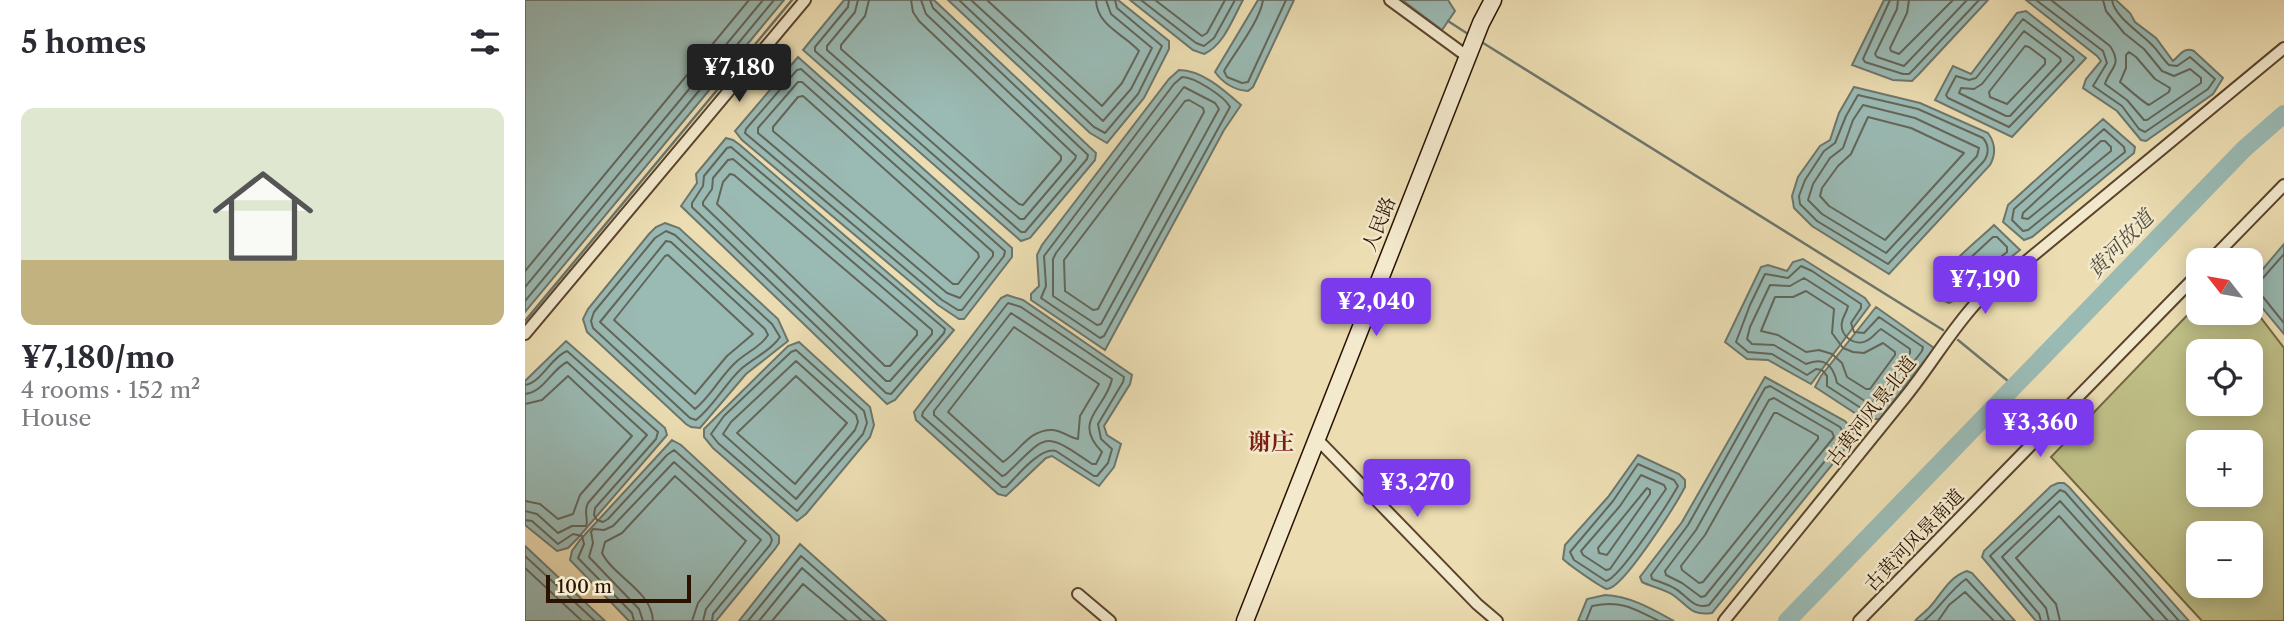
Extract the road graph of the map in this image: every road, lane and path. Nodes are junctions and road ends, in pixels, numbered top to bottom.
1 (805, 0) edge
2 (1390, 0) edge
3 (1493, 0) edge
4 (1473, 44) junction
5 (2284, 48) edge
6 (2284, 185) edge
7 (2223, 248) edge
8 (2186, 286) edge
9 (525, 334) edge
10 (1317, 439) junction
11 (1078, 594) dead end
12 (1110, 621) edge
13 (1245, 621) edge
14 (1497, 621) edge
15 (1724, 621) edge
16 (1859, 621) edge

1 - 9 street
2 - 4 street
3 - 4 street, 人民路
4 - 10 street, 人民路
5 - 15 street, 古黄河风景北道
6 - 7 street
8 - 16 street, 古黄河风景南道
10 - 13 street, 人民路
10 - 14 street
11 - 12 street

